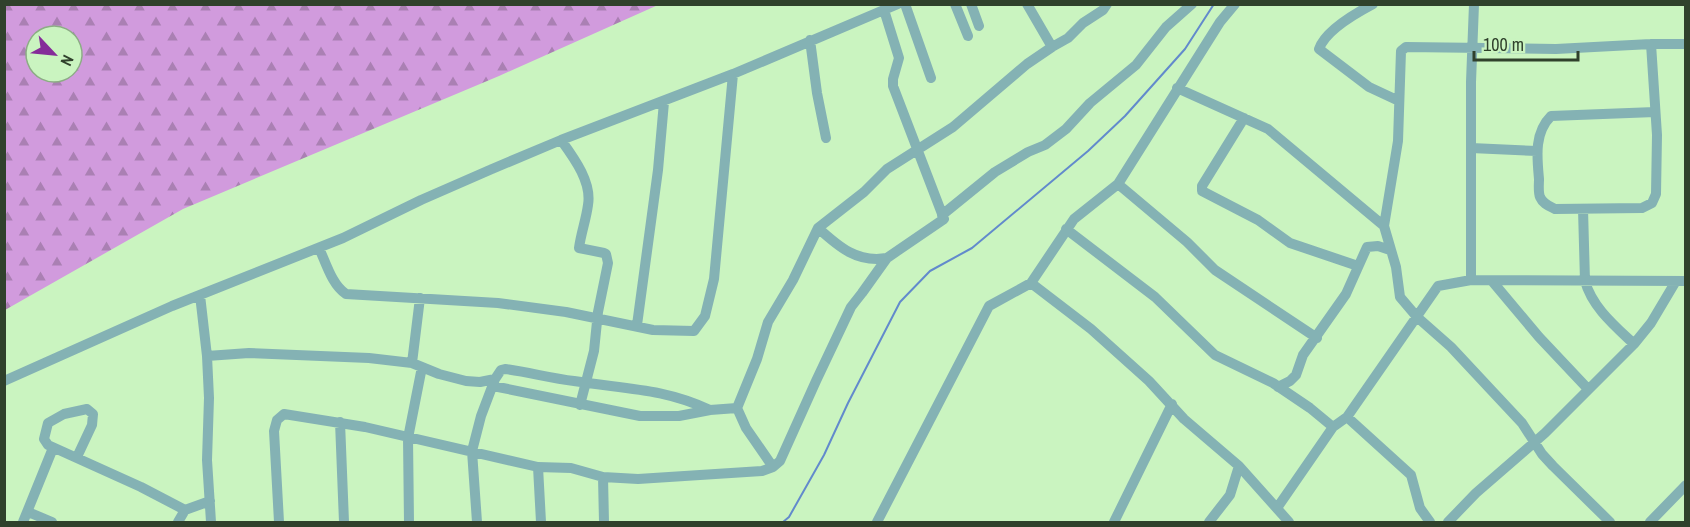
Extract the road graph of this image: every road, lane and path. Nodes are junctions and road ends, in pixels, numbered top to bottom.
1 (898, 4) edge
2 (905, 4) edge
3 (955, 4) edge
4 (971, 4) edge
5 (1027, 4) edge
6 (1107, 4) edge
7 (1191, 4) edge
8 (1235, 4) edge
9 (1373, 4) edge
10 (1474, 4) edge
11 (884, 10) junction
12 (979, 26) dead end
13 (968, 36) dead end
14 (810, 40) junction
15 (1651, 44) junction
16 (1686, 44) edge
17 (1052, 47) junction
18 (1474, 47) junction
19 (733, 74) junction
20 (931, 78) dead end
21 (1177, 88) junction
22 (1399, 101) junction
23 (664, 102) junction
24 (1655, 112) junction
25 (1244, 118) junction
26 (826, 138) dead end
27 (561, 140) junction
28 (1471, 148) junction
29 (918, 150) junction
30 (1537, 151) junction
31 (1118, 184) junction
32 (1583, 209) junction
33 (942, 215) junction
34 (1384, 226) junction
35 (818, 228) junction
36 (1066, 229) junction
37 (319, 248) junction
38 (1390, 250) junction
39 (887, 258) junction
40 (1358, 266) junction
41 (1471, 280) junction
42 (1492, 281) junction
43 (1584, 281) junction
44 (1681, 281) edge
45 (1031, 283) junction
46 (200, 295) junction
47 (420, 298) junction
48 (1417, 317) junction
49 (598, 319) junction
50 (637, 325) junction
51 (1317, 338) junction
52 (1634, 344) junction
53 (207, 356) junction
54 (417, 365) junction
55 (4, 381) edge
56 (494, 382) junction
57 (587, 383) junction
58 (1278, 387) junction
59 (1587, 389) junction
60 (1172, 404) junction
61 (580, 405) junction
62 (737, 408) junction
63 (710, 410) junction
64 (1347, 417) junction
65 (340, 422) junction
66 (1334, 427) junction
67 (408, 438) junction
68 (1534, 442) junction
69 (53, 448) junction
70 (472, 451) junction
71 (77, 457) junction
72 (1239, 466) junction
73 (538, 467) junction
74 (773, 467) junction
75 (603, 477) junction
76 (1686, 485) edge
77 (210, 501) junction
78 (1277, 508) junction
79 (185, 510) junction
80 (25, 517) edge
81 (52, 522) edge
82 (178, 522) edge
83 (211, 522) edge
84 (279, 522) edge
85 (344, 522) edge
86 (409, 522) edge
87 (477, 522) edge
88 (541, 522) edge
89 (604, 522) edge
90 (877, 522) edge
91 (1114, 522) edge
92 (1209, 522) edge
93 (1289, 522) edge
94 (1430, 522) edge
95 (1448, 522) edge
96 (1610, 522) edge
97 (1650, 522) edge

1 - 11 street
2 - 20 street
3 - 13 street
4 - 12 street
5 - 17 street
6 - 17 street
7 - 33 street
8 - 21 street
9 - 22 street
10 - 18 street
11 - 14 street
11 - 29 street
14 - 19 street
14 - 26 street
15 - 16 street
15 - 18 street
15 - 24 street
17 - 29 street
18 - 22 street
18 - 28 street
19 - 23 street
19 - 50 street
21 - 25 street
21 - 31 street
22 - 34 street
23 - 27 street
23 - 50 street
24 - 30 street
24 - 32 street
25 - 34 street
25 - 40 street
27 - 37 street
27 - 49 street
28 - 30 street
28 - 41 street
29 - 33 street
29 - 35 street
30 - 32 street
31 - 36 street
31 - 51 street
32 - 43 street
33 - 39 street
34 - 38 street
35 - 39 street
35 - 62 street
36 - 45 street
36 - 58 street
37 - 46 street
37 - 47 street
38 - 40 street
38 - 48 street
39 - 74 street
40 - 51 street
41 - 42 street
41 - 48 street
42 - 43 street
42 - 59 street
43 - 44 street
43 - 52 street
44 - 52 street
45 - 60 street
45 - 90 street
46 - 53 street
46 - 55 street
47 - 49 street
47 - 54 street
48 - 64 street
48 - 68 street
49 - 50 street
49 - 57 street
51 - 58 street
52 - 59 street
53 - 54 street
53 - 77 street
54 - 56 street
54 - 67 street
56 - 57 street
56 - 61 street
56 - 70 street
57 - 61 street
57 - 63 street
58 - 66 street
59 - 68 street
60 - 72 street
60 - 91 street
61 - 63 street
62 - 63 street
62 - 74 street
64 - 66 street
64 - 94 street
65 - 67 street
65 - 84 street
65 - 85 street
66 - 78 street
67 - 70 street
67 - 86 street
68 - 95 street
68 - 96 street
69 - 71 street
69 - 71 street
69 - 80 street
70 - 73 street
70 - 87 street
71 - 79 street
72 - 78 street
72 - 92 street
73 - 75 street
73 - 88 street
74 - 75 street
75 - 89 street
76 - 97 street
77 - 79 street
77 - 83 street
78 - 93 street
79 - 82 street
80 - 81 street

